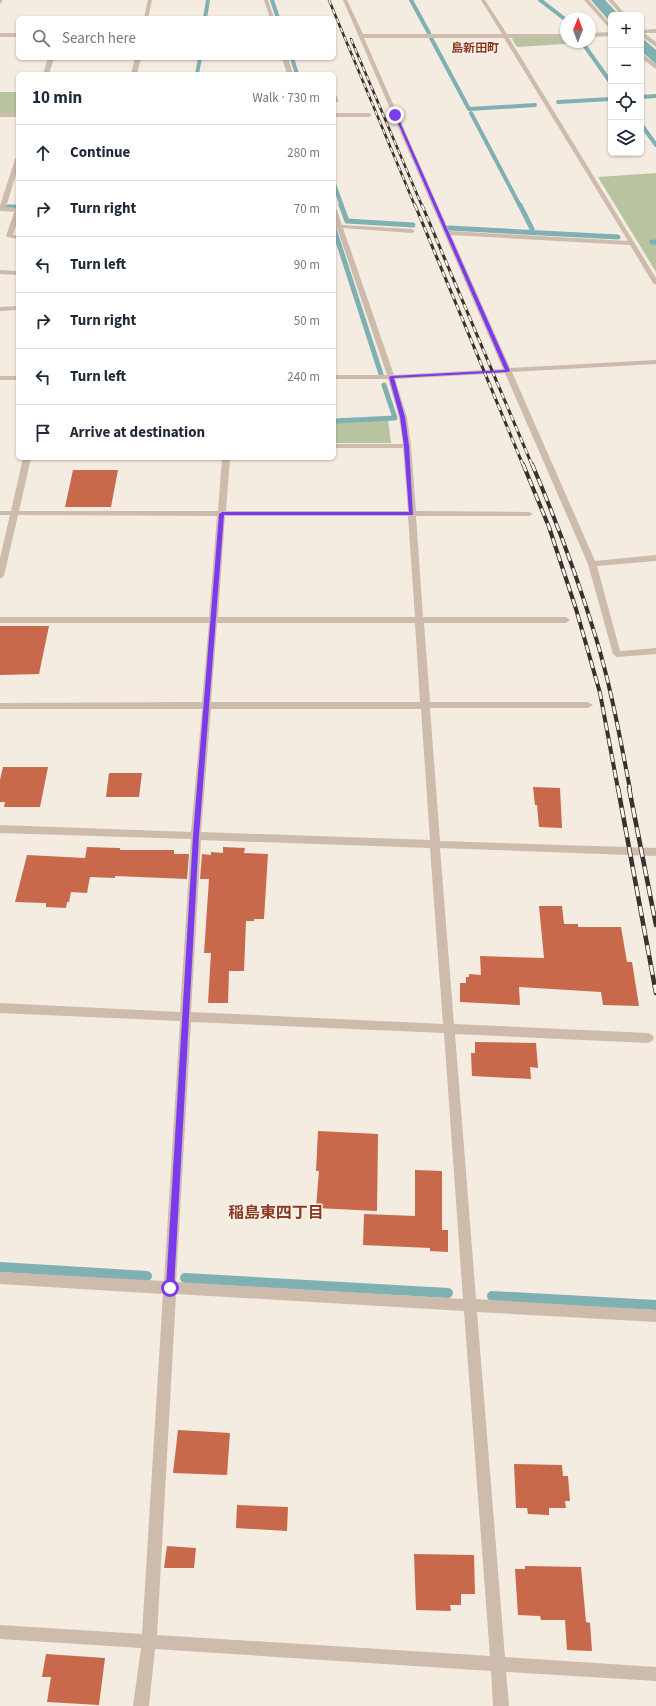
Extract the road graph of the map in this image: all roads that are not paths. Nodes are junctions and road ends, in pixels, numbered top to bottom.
1 (150, 0) edge
2 (266, 0) edge
3 (345, 0) edge
4 (483, 0) edge
5 (586, 0) edge
6 (610, 0) edge
7 (621, 12) edge
8 (146, 16) edge
9 (271, 16) edge
10 (608, 25) edge
11 (656, 31) edge
12 (644, 32) edge
13 (608, 34) edge
14 (0, 35) edge
15 (16, 35) edge
16 (596, 35) edge
17 (644, 35) edge
18 (360, 36) junction
19 (506, 36) junction
20 (560, 36) edge
21 (656, 45) edge
22 (644, 57) edge
23 (50, 60) edge
24 (138, 60) edge
25 (286, 60) edge
26 (656, 67) edge
27 (47, 72) edge
28 (134, 72) edge
29 (289, 72) edge
30 (0, 115) edge
31 (16, 115) edge
32 (336, 115) edge
33 (368, 116) dead end
34 (16, 165) edge
35 (1, 209) edge
36 (16, 210) edge
37 (16, 216) edge
38 (337, 226) edge
39 (412, 231) dead end
40 (448, 233) junction
41 (16, 237) edge
42 (632, 243) junction
43 (0, 272) edge
44 (16, 273) edge
45 (656, 283) edge
46 (0, 308) edge
47 (16, 308) edge
48 (656, 362) edge
49 (508, 371) junction
50 (336, 377) edge
51 (391, 377) junction
52 (0, 378) edge
53 (16, 378) edge
54 (336, 446) edge
55 (407, 446) junction
56 (27, 460) edge
57 (226, 460) edge
58 (0, 513) edge
59 (15, 513) junction
60 (222, 514) junction
61 (412, 514) junction
62 (529, 514) dead end
63 (656, 558) edge
64 (592, 564) junction
65 (0, 576) edge
66 (0, 620) edge
67 (213, 620) junction
68 (419, 620) junction
69 (566, 620) dead end
70 (656, 651) edge
71 (425, 705) junction
72 (588, 705) dead end
73 (0, 706) edge
74 (206, 706) junction
75 (0, 829) edge
76 (196, 836) junction
77 (435, 844) junction
78 (656, 852) edge
79 (0, 1008) edge
80 (186, 1016) junction
81 (449, 1028) junction
82 (648, 1038) dead end
83 (0, 1278) edge
84 (170, 1288) junction
85 (470, 1306) junction
86 (656, 1316) edge
87 (0, 1632) edge
88 (150, 1642) junction
89 (498, 1664) junction
90 (656, 1674) edge
91 (141, 1706) edge
92 (501, 1706) edge

1 - 8 street
2 - 9 street
3 - 18 street
4 - 19 street
5 - 10 street
6 - 7 street
11 - 12 street
13 - 16 street
14 - 15 street
17 - 21 street
18 - 19 street
18 - 40 street
19 - 20 street
19 - 42 street
22 - 26 street
23 - 27 street
24 - 28 street
25 - 29 street
30 - 31 street
32 - 33 street
34 - 35 street
35 - 36 street
37 - 41 street
38 - 39 street
38 - 51 street
40 - 42 street
40 - 49 street
42 - 45 street
43 - 44 street
46 - 47 street
48 - 49 street
49 - 51 street
49 - 64 street
50 - 51 street
51 - 55 street
52 - 53 street
54 - 55 street
55 - 61 street
56 - 59 street
57 - 60 street
58 - 59 street
59 - 60 street
59 - 65 street
60 - 61 street
60 - 67 street
61 - 62 street
61 - 68 street
63 - 64 street
64 - 70 street
66 - 67 street
67 - 68 street
67 - 74 street
68 - 69 street
68 - 71 street
71 - 72 street
71 - 74 street
71 - 77 street
73 - 74 street
74 - 76 street
75 - 76 street
76 - 77 street
76 - 80 street
77 - 78 street
77 - 81 street
79 - 80 street
80 - 81 street
80 - 84 street
81 - 82 street
81 - 85 street
83 - 84 street
84 - 85 street
84 - 88 street
85 - 86 street
85 - 89 street
87 - 88 street
88 - 89 street
88 - 91 street
89 - 90 street
89 - 92 street

